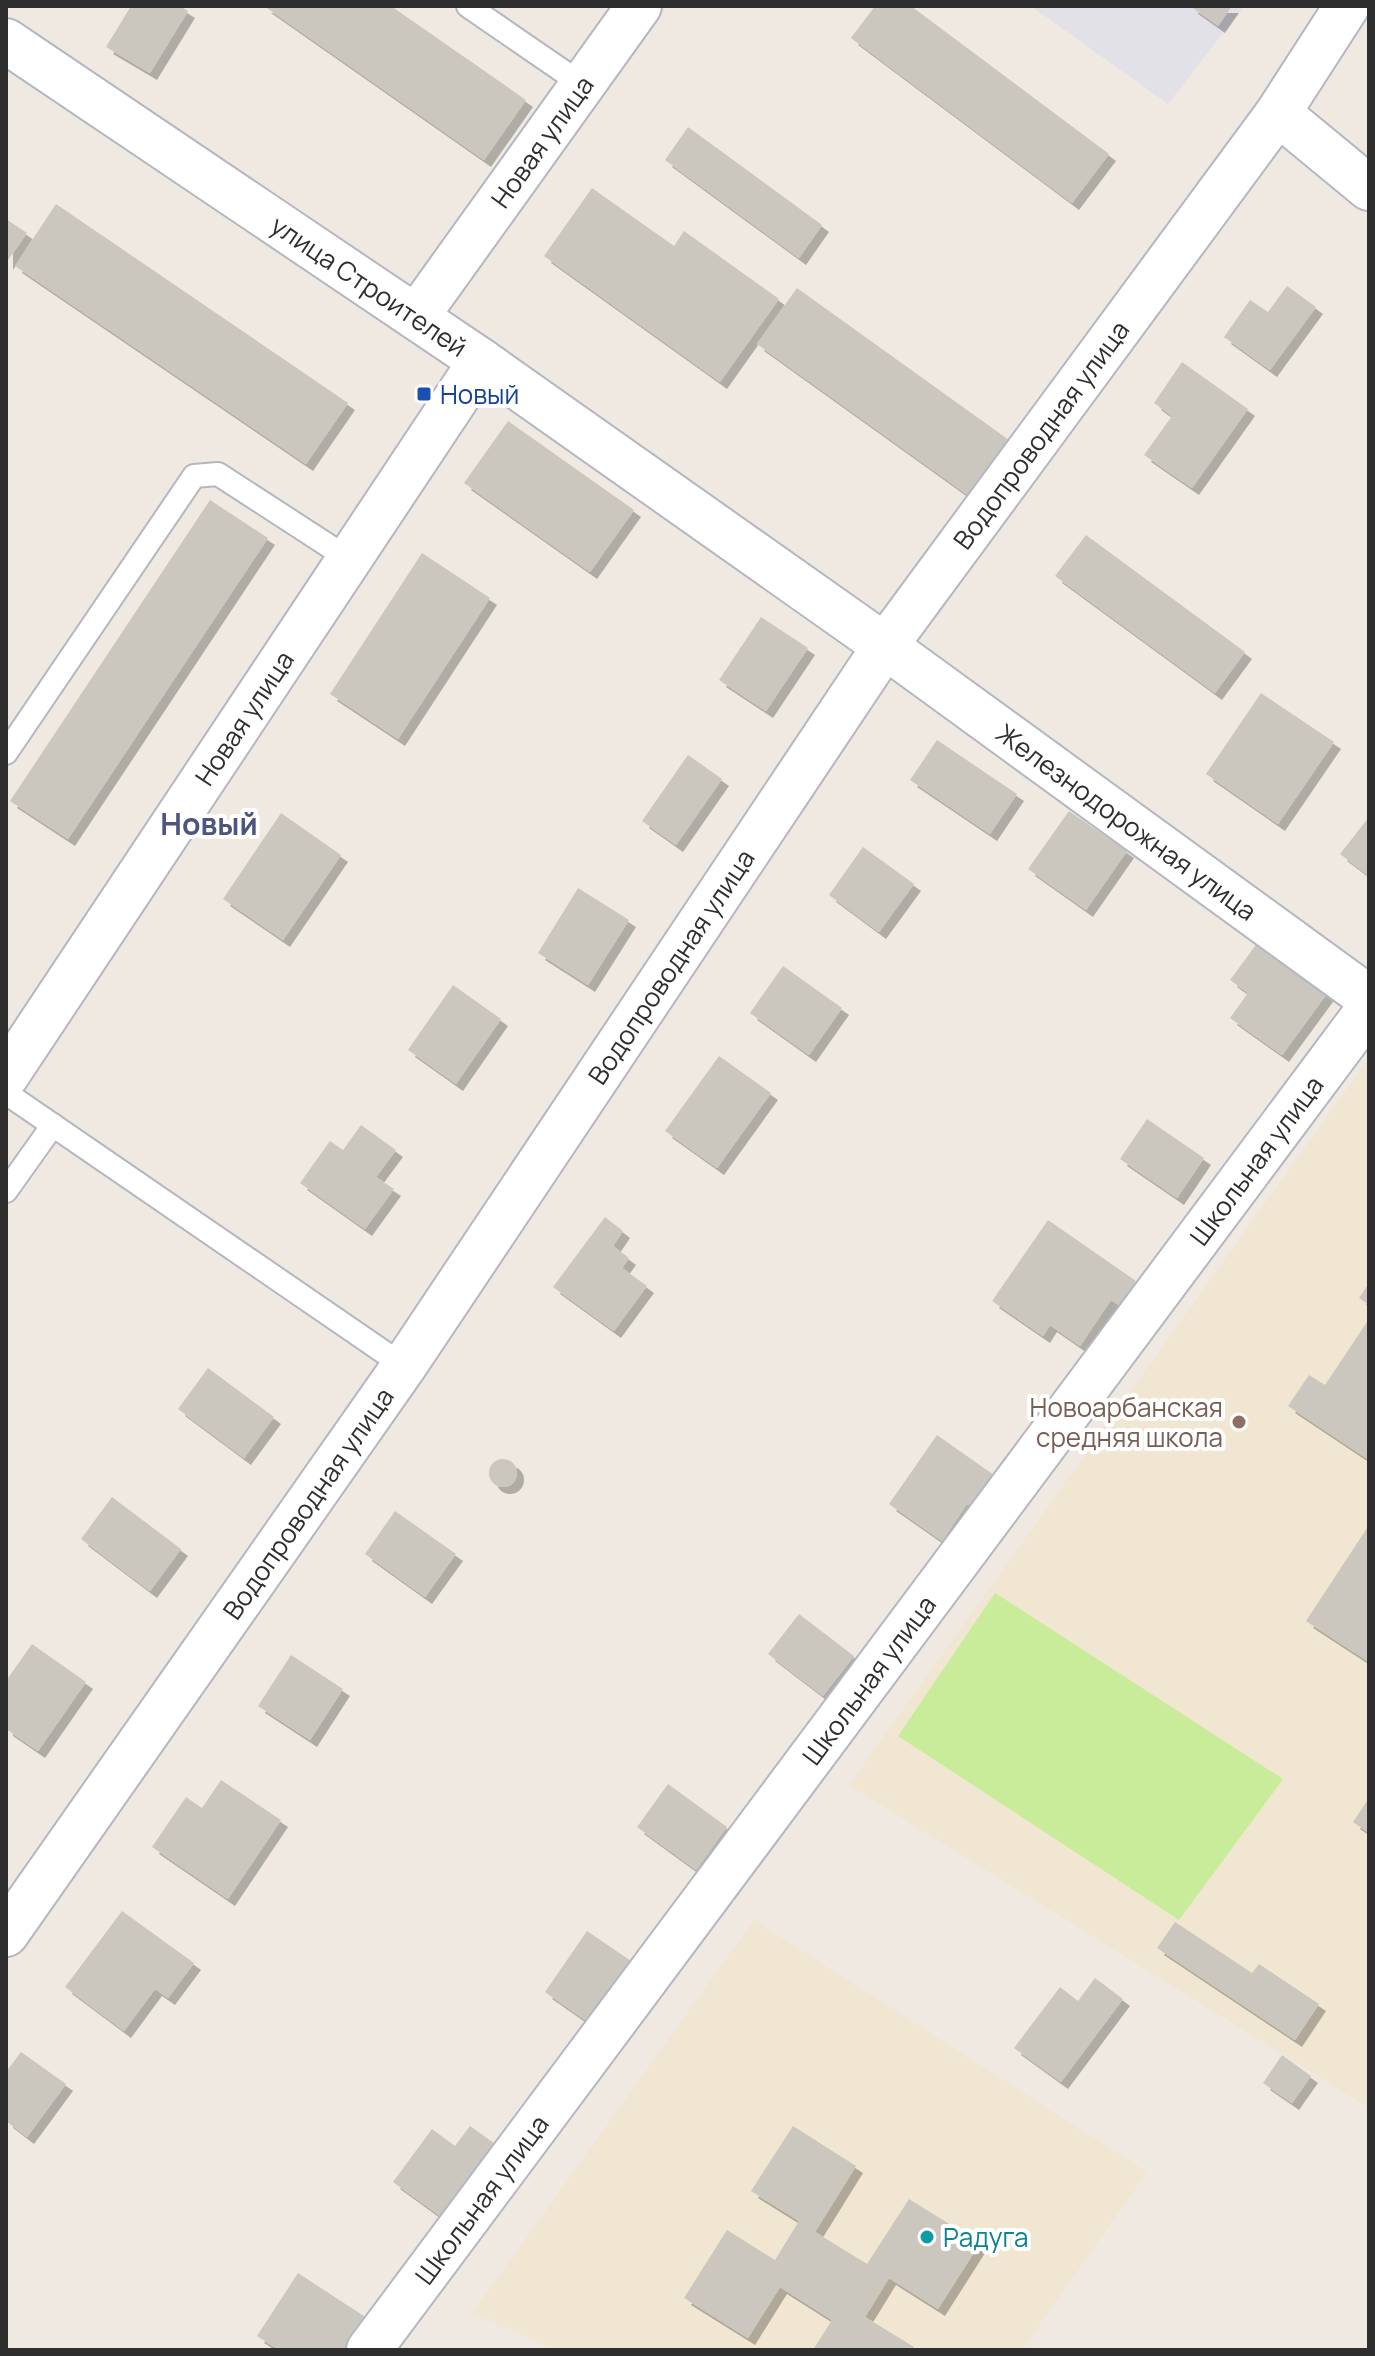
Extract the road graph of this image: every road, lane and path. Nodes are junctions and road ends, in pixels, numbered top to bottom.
1 (468, 6) edge
2 (639, 6) edge
3 (1347, 6) edge
4 (6, 41) edge
5 (583, 85) junction
6 (1278, 113) junction
7 (1369, 188) edge
8 (416, 317) junction
9 (481, 361) junction
10 (349, 559) junction
11 (885, 646) junction
12 (6, 753) edge
13 (1369, 998) edge
14 (1369, 1009) edge
15 (6, 1076) edge
16 (6, 1093) edge
17 (53, 1125) junction
18 (6, 1191) edge
19 (404, 1366) junction
20 (6, 1934) edge
21 (369, 2350) edge

1 - 5 lane
2 - 5 street, Новая улица
3 - 6 street, Водопроводная улица
4 - 8 street, улица Строителей
5 - 8 street, Новая улица
6 - 7 street
6 - 11 street, Водопроводная улица
8 - 9 street, улица Строителей
9 - 10 street, Новая улица
9 - 11 street, улица Строителей
10 - 12 lane
10 - 15 street, Новая улица
11 - 13 street, Железнодорожная улица
11 - 19 street, Водопроводная улица
14 - 21 street, Школьная улица
16 - 17 lane
17 - 18 lane
17 - 19 lane
19 - 20 street, Водопроводная улица

